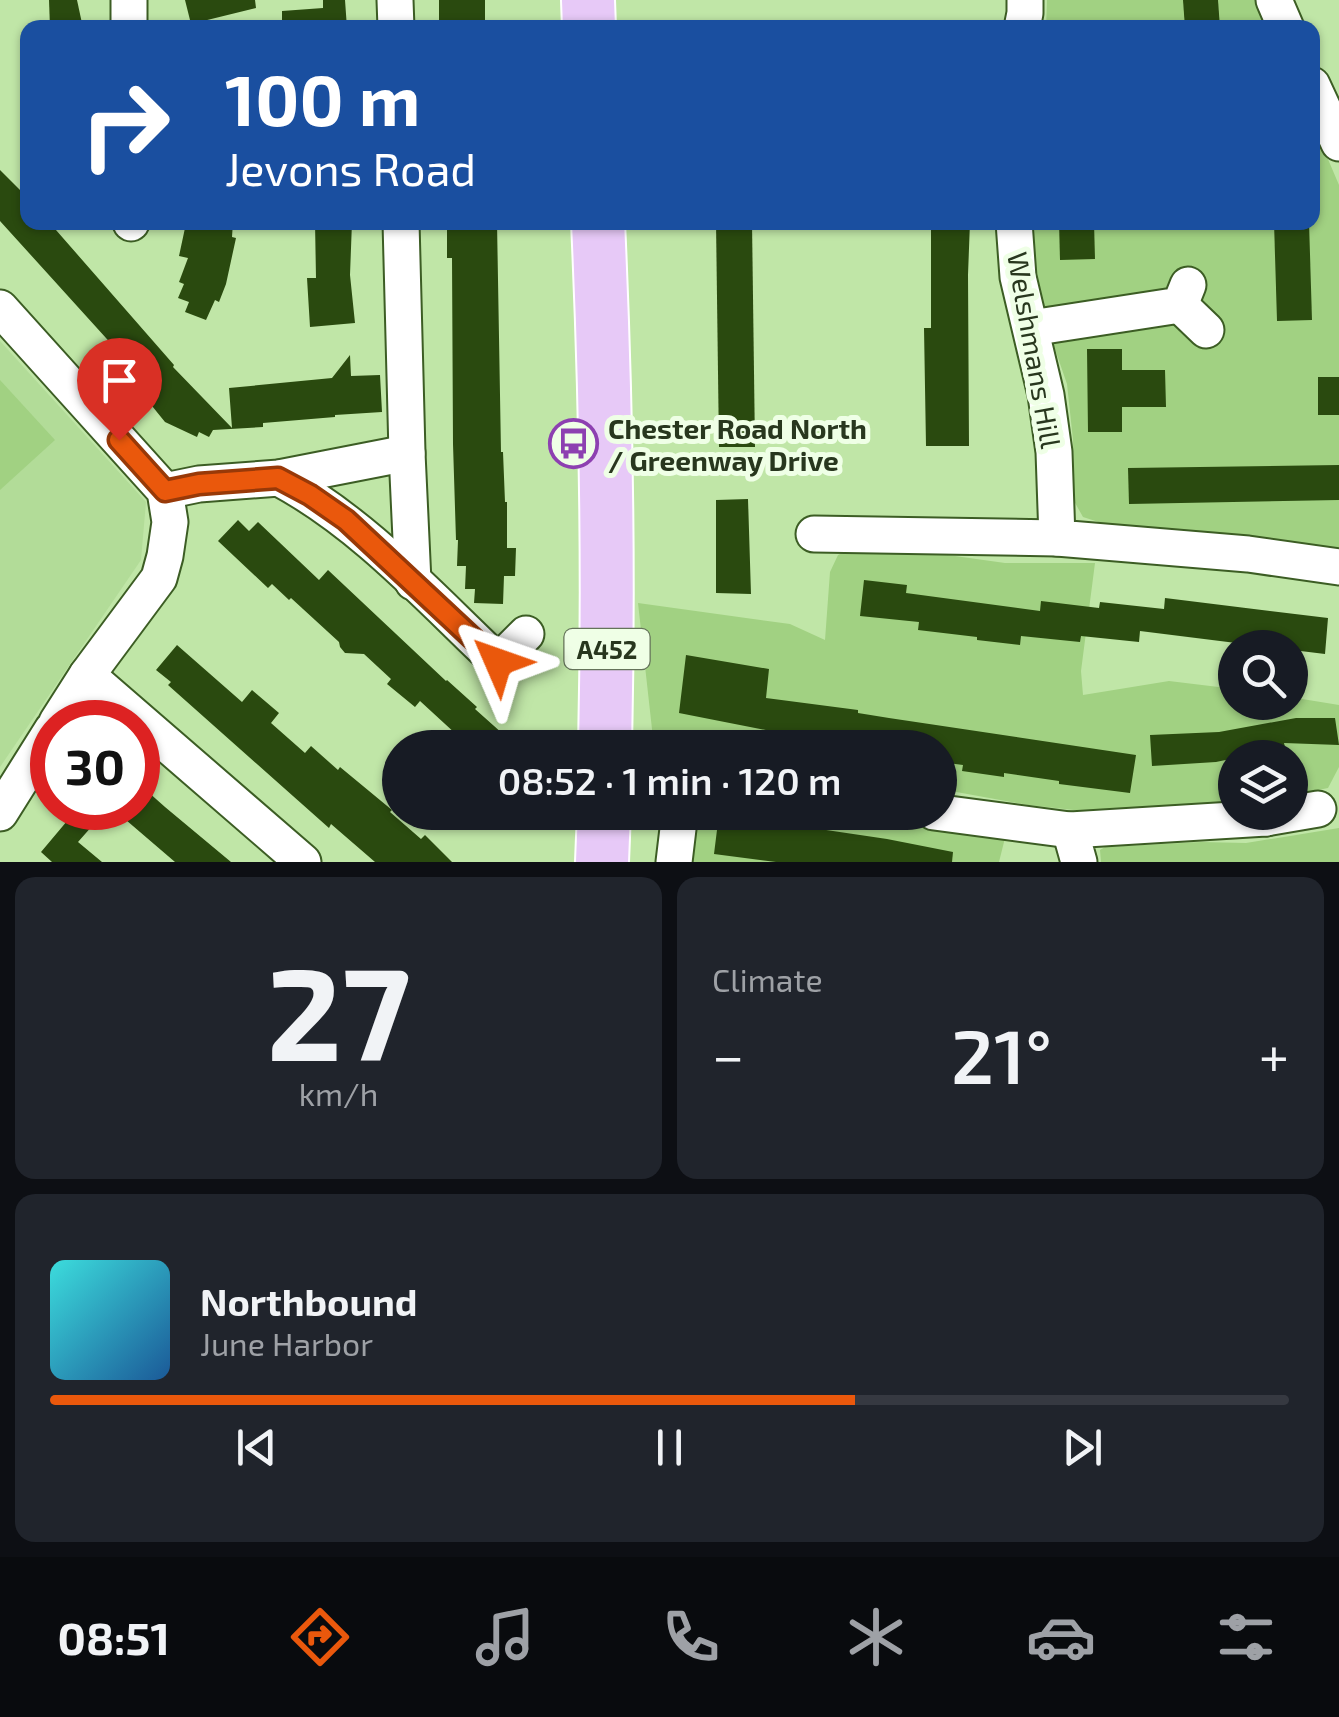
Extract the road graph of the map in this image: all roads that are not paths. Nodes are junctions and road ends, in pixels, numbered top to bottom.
1 (1320, 102) edge
2 (1339, 144) edge
3 (401, 230) edge
4 (598, 230) edge
5 (1015, 230) edge
6 (0, 308) edge
7 (1031, 328) junction
8 (1206, 330) dead end
9 (407, 453) junction
10 (278, 478) junction
11 (165, 491) junction
12 (814, 534) dead end
13 (1057, 538) junction
14 (1339, 567) edge
15 (413, 582) junction
16 (526, 634) dead end
17 (87, 675) junction
18 (71, 700) edge
19 (605, 730) edge
20 (30, 765) edge
21 (1318, 809) dead end
22 (1308, 810) edge
23 (0, 813) edge
24 (957, 818) edge
25 (1218, 823) edge
26 (603, 830) edge
27 (678, 830) edge
28 (1075, 846) edge
29 (303, 862) edge
30 (602, 862) edge
31 (674, 862) edge

1 - 2 street
3 - 9 street
4 - 19 highway, A452
5 - 7 street, Welshmans Hill
6 - 11 street
7 - 8 street
7 - 13 street, Welshmans Hill
9 - 10 street
9 - 15 street
10 - 11 street
10 - 15 street
11 - 17 street
12 - 13 street
13 - 14 street
15 - 16 street
17 - 18 street
17 - 29 street
20 - 23 street
21 - 22 street
24 - 28 street
25 - 28 street
26 - 30 highway
27 - 31 street

